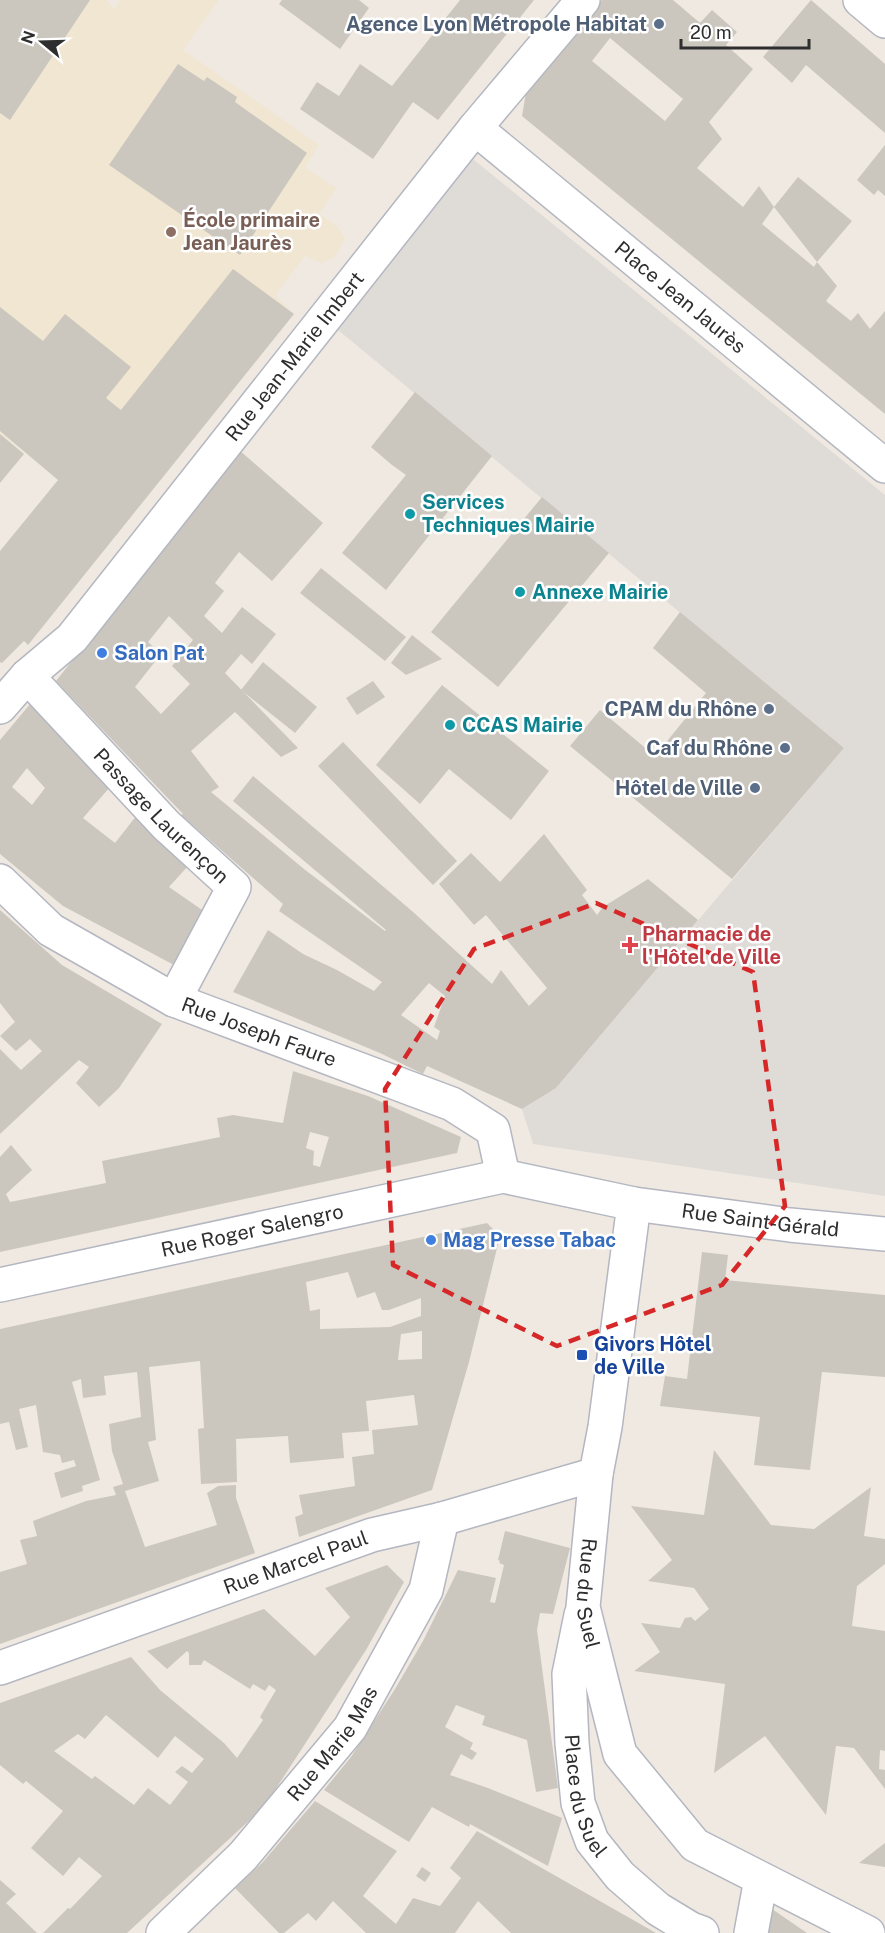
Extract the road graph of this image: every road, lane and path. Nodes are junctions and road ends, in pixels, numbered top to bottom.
1 (583, 0) edge
2 (860, 0) edge
3 (885, 21) edge
4 (475, 128) junction
5 (885, 466) edge
6 (27, 676) junction
7 (0, 707) edge
8 (0, 881) edge
9 (174, 1000) junction
10 (503, 1176) junction
11 (634, 1204) junction
12 (885, 1234) edge
13 (0, 1285) edge
14 (596, 1474) junction
15 (442, 1518) junction
16 (583, 1607) junction
17 (0, 1668) edge
18 (761, 1879) junction
19 (163, 1933) edge
20 (702, 1933) edge
21 (751, 1933) edge
22 (868, 1933) edge

1 - 4 street, Rue Jean-Marie Imbert
2 - 3 street
4 - 5 street, Place Jean Jaurès
4 - 6 street, Rue Jean-Marie Imbert
6 - 7 street, Rue Jean-Marie Imbert
6 - 9 street, Passage Laurençon
8 - 9 street, Rue Joseph Faure
9 - 10 street, Rue Joseph Faure
10 - 11 street, Rue Saint-Gérald
10 - 13 street, Rue Roger Salengro
11 - 12 street, Rue Saint-Gérald
11 - 14 street, Rue du Suel
14 - 15 street, Rue Marcel Paul
14 - 16 street, Rue du Suel
15 - 17 street, Rue Marcel Paul
15 - 19 street, Rue Marie Mas
16 - 18 street, Rue du Suel
16 - 20 street, Place du Suel
18 - 21 street
18 - 22 street, Rue du Suel

